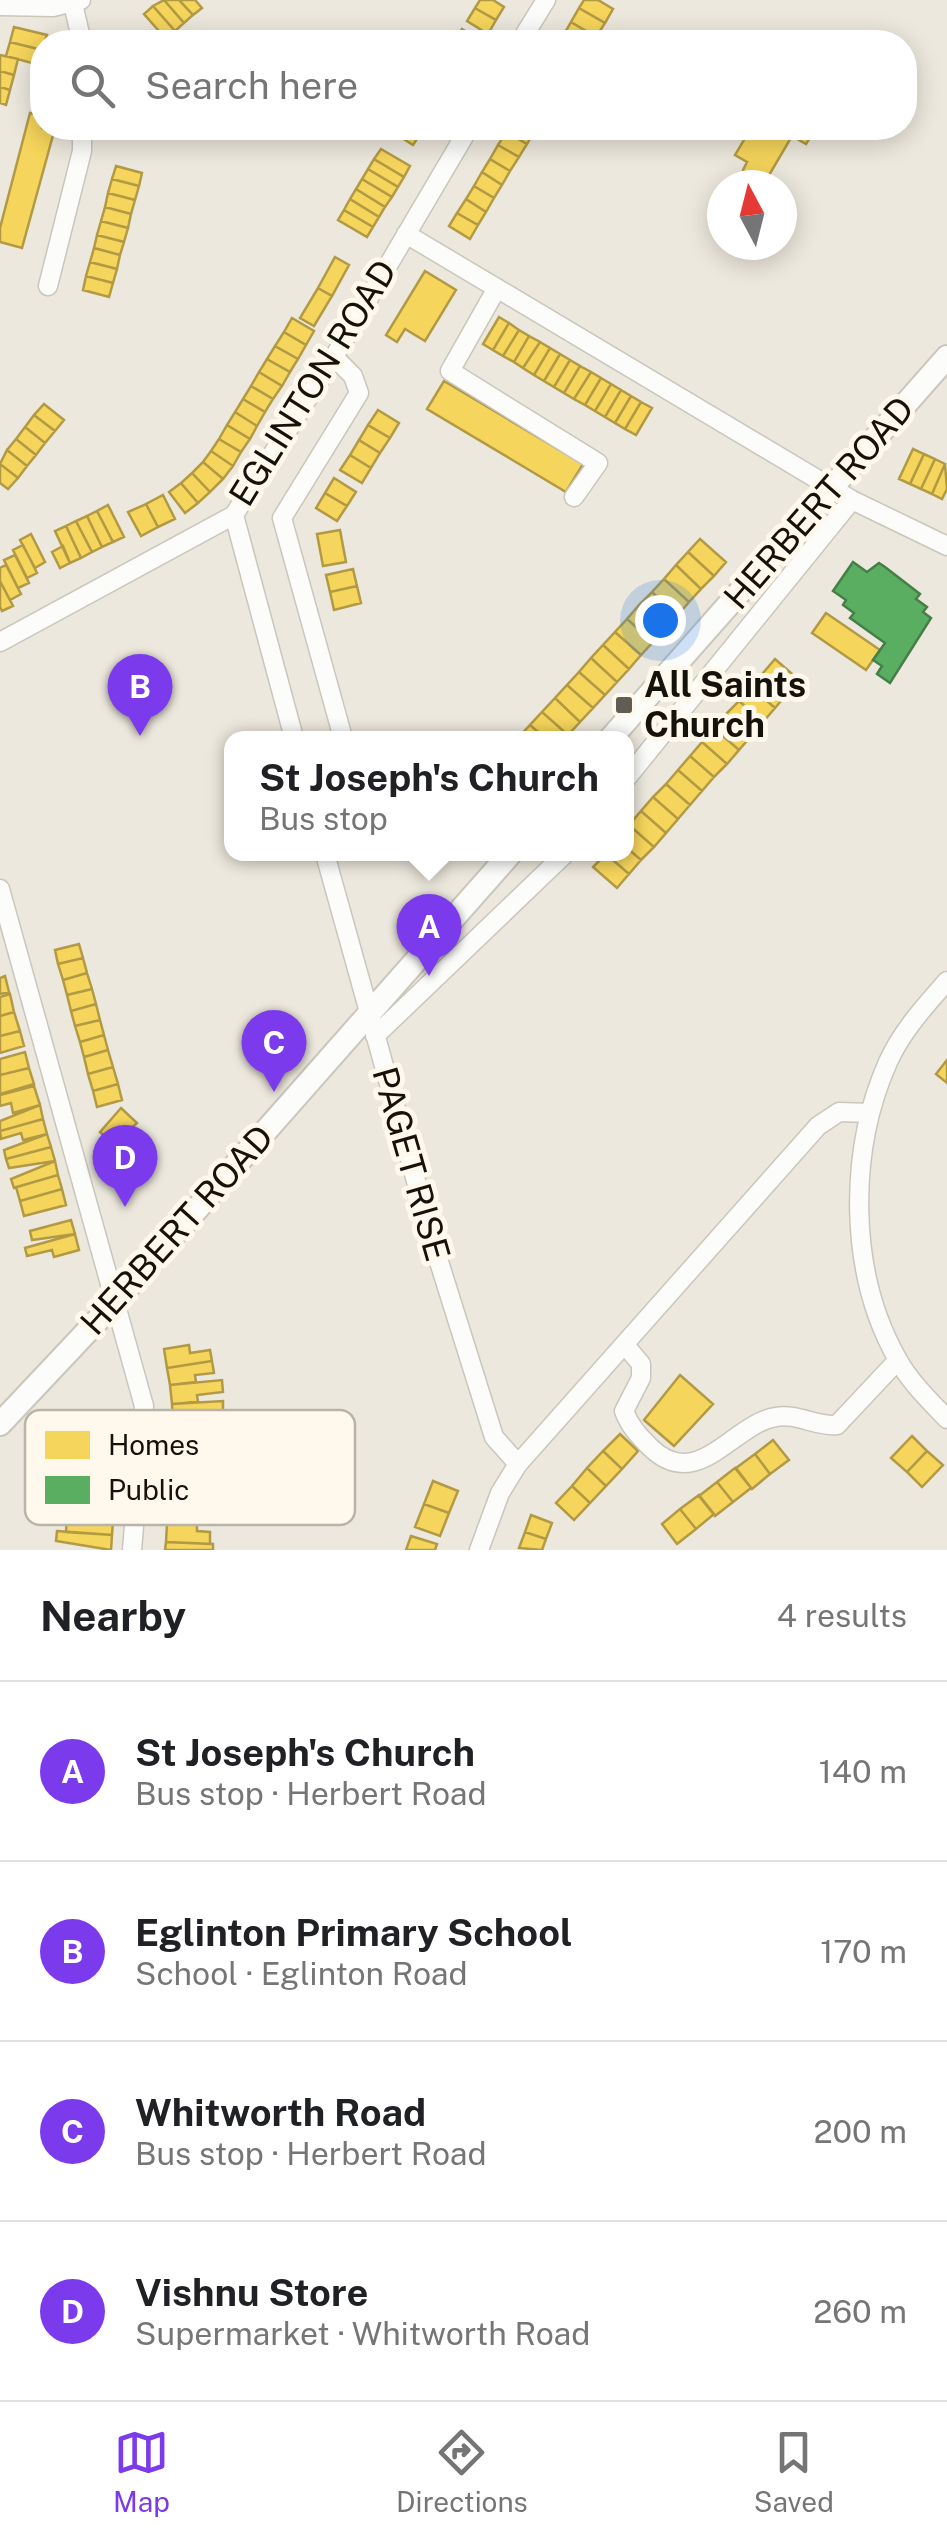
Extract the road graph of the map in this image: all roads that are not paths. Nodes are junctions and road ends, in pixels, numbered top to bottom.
1 (546, 0) edge
2 (77, 2) edge
3 (0, 6) edge
4 (80, 30) edge
5 (527, 30) edge
6 (82, 140) edge
7 (462, 140) edge
8 (406, 234) junction
9 (48, 286) dead end
10 (497, 288) junction
11 (334, 357) junction
12 (947, 358) edge
13 (842, 494) junction
14 (574, 498) dead end
15 (234, 515) junction
16 (947, 546) edge
17 (0, 642) edge
18 (292, 731) edge
19 (341, 731) edge
20 (618, 731) edge
21 (634, 768) edge
22 (327, 861) edge
23 (504, 861) edge
24 (556, 861) edge
25 (0, 889) edge
26 (947, 981) edge
27 (372, 1025) junction
28 (869, 1112) junction
29 (114, 1303) junction
30 (626, 1346) junction
31 (898, 1360) junction
32 (144, 1410) edge
33 (947, 1419) edge
34 (0, 1424) edge
35 (518, 1464) junction
36 (134, 1525) edge
37 (132, 1550) edge
38 (479, 1550) edge

1 - 5 street
2 - 3 street
2 - 4 street
6 - 9 street
7 - 8 street, EGLINTON ROAD
8 - 10 street
8 - 11 street, EGLINTON ROAD
10 - 13 street
10 - 14 street
11 - 15 street, EGLINTON ROAD
11 - 19 street
12 - 13 street, HERBERT ROAD
13 - 16 street
13 - 20 street, HERBERT ROAD
13 - 21 street, HERBERT ROAD
15 - 17 street, EGLINTON ROAD
15 - 18 street
22 - 27 street, PAGET RISE
23 - 27 street, HERBERT ROAD
24 - 27 street, HERBERT ROAD
25 - 29 street
26 - 28 street
27 - 29 street, HERBERT ROAD
27 - 35 street, PAGET RISE
28 - 30 street
28 - 31 street
29 - 32 street
29 - 34 street, HERBERT ROAD
30 - 31 street
30 - 35 street
31 - 33 street
35 - 38 street
36 - 37 street

